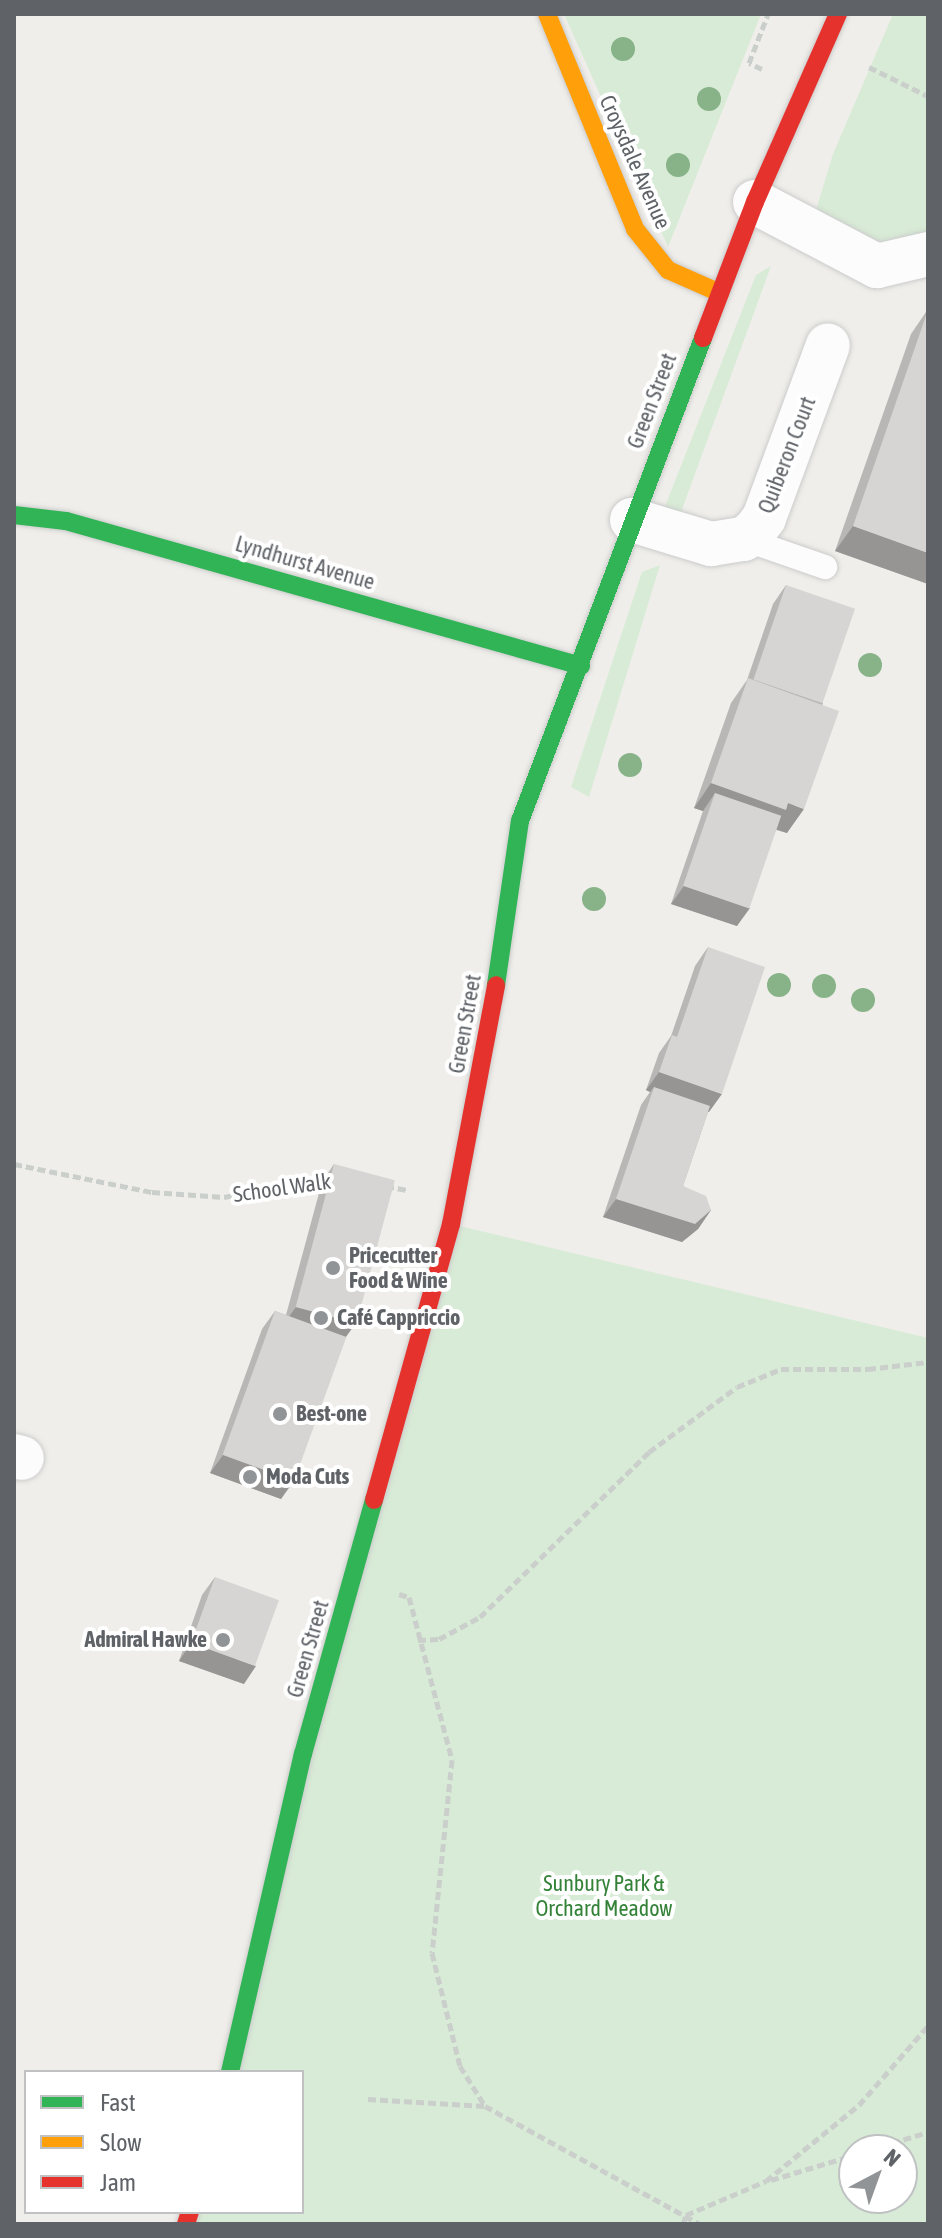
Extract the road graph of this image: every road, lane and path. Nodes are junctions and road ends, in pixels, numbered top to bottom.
1 (547, 14) edge
2 (768, 14) edge
3 (838, 14) edge
4 (749, 63) dead end
5 (862, 64) dead end
6 (928, 96) edge
7 (755, 202) junction
8 (928, 254) edge
9 (720, 293) junction
10 (828, 345) dead end
11 (14, 515) edge
12 (632, 520) junction
13 (744, 539) junction
14 (825, 567) dead end
15 (581, 666) junction
16 (14, 1164) edge
17 (343, 1180) edge
18 (372, 1184) edge
19 (456, 1196) junction
20 (928, 1362) edge
21 (353, 1577) junction
22 (418, 1640) junction
23 (928, 2026) edge
24 (230, 2070) edge
25 (368, 2099) dead end
26 (485, 2106) junction
27 (838, 2160) edge
28 (766, 2181) junction
29 (686, 2215) junction
30 (683, 2224) edge
31 (700, 2224) edge

1 - 9 street, Croysdale Avenue
2 - 4 path
3 - 7 street, Green Street
5 - 6 path
7 - 8 street
7 - 9 street, Green Street
9 - 12 street, Green Street
10 - 13 street, Quiberon Court
11 - 15 street, Lyndhurst Avenue
12 - 13 street, Quiberon Court
12 - 15 street, Green Street
13 - 14 lane
15 - 19 street, Green Street
16 - 17 path, School Walk
18 - 19 path
19 - 21 street, Green Street
20 - 22 path
21 - 22 path
21 - 24 street, Green Street
22 - 26 path
23 - 28 path
25 - 26 path
26 - 29 path
27 - 28 path
28 - 29 path
29 - 30 path
29 - 31 path

